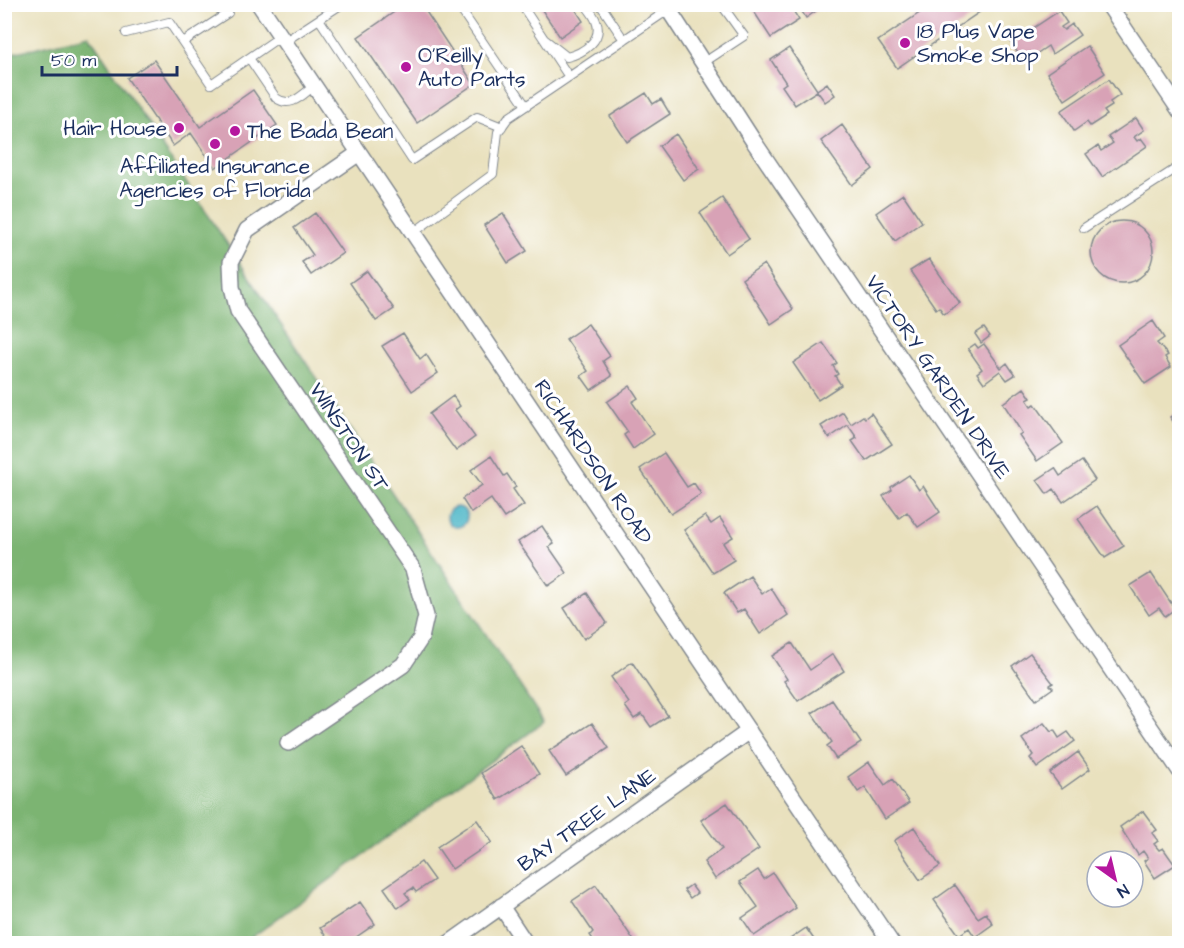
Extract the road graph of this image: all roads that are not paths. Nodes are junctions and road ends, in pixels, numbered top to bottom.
1 (260, 4) edge
2 (342, 4) edge
3 (457, 4) edge
4 (521, 4) edge
5 (585, 4) edge
6 (600, 4) edge
7 (721, 4) edge
8 (1108, 4) edge
9 (666, 7) edge
10 (228, 13) dead end
11 (319, 20) junction
12 (126, 33) dead end
13 (283, 39) junction
14 (544, 39) junction
15 (624, 40) junction
16 (183, 42) junction
17 (249, 58) junction
18 (703, 63) junction
19 (569, 77) junction
20 (314, 86) junction
21 (526, 106) junction
22 (1179, 111) edge
23 (502, 127) junction
24 (359, 153) junction
25 (1179, 166) edge
26 (1084, 228) dead end
27 (413, 233) junction
28 (749, 731) junction
29 (288, 743) dead end
30 (1179, 771) edge
31 (501, 906) junction
32 (448, 944) edge
33 (526, 944) edge
34 (892, 944) edge

1 - 13 street, RICHARDSON ROAD
2 - 11 lane
3 - 21 lane
4 - 14 lane
5 - 14 lane
6 - 15 lane
7 - 18 lane
8 - 22 street
9 - 15 lane
9 - 18 street, VICTORY GARDEN DRIVE
10 - 16 lane
11 - 13 lane
11 - 23 lane
12 - 16 lane
13 - 17 lane
13 - 20 street, RICHARDSON ROAD
14 - 19 lane
15 - 19 lane
16 - 17 lane
17 - 20 lane
18 - 30 street, VICTORY GARDEN DRIVE
19 - 21 lane
20 - 24 street, RICHARDSON ROAD
21 - 23 lane
23 - 27 lane
24 - 27 street, RICHARDSON ROAD
24 - 29 street, WINSTON ST
25 - 26 lane
27 - 28 street, RICHARDSON ROAD
28 - 31 street, BAY TREE LANE
28 - 34 street, RICHARDSON ROAD
31 - 32 street, BAY TREE LANE
31 - 33 street

